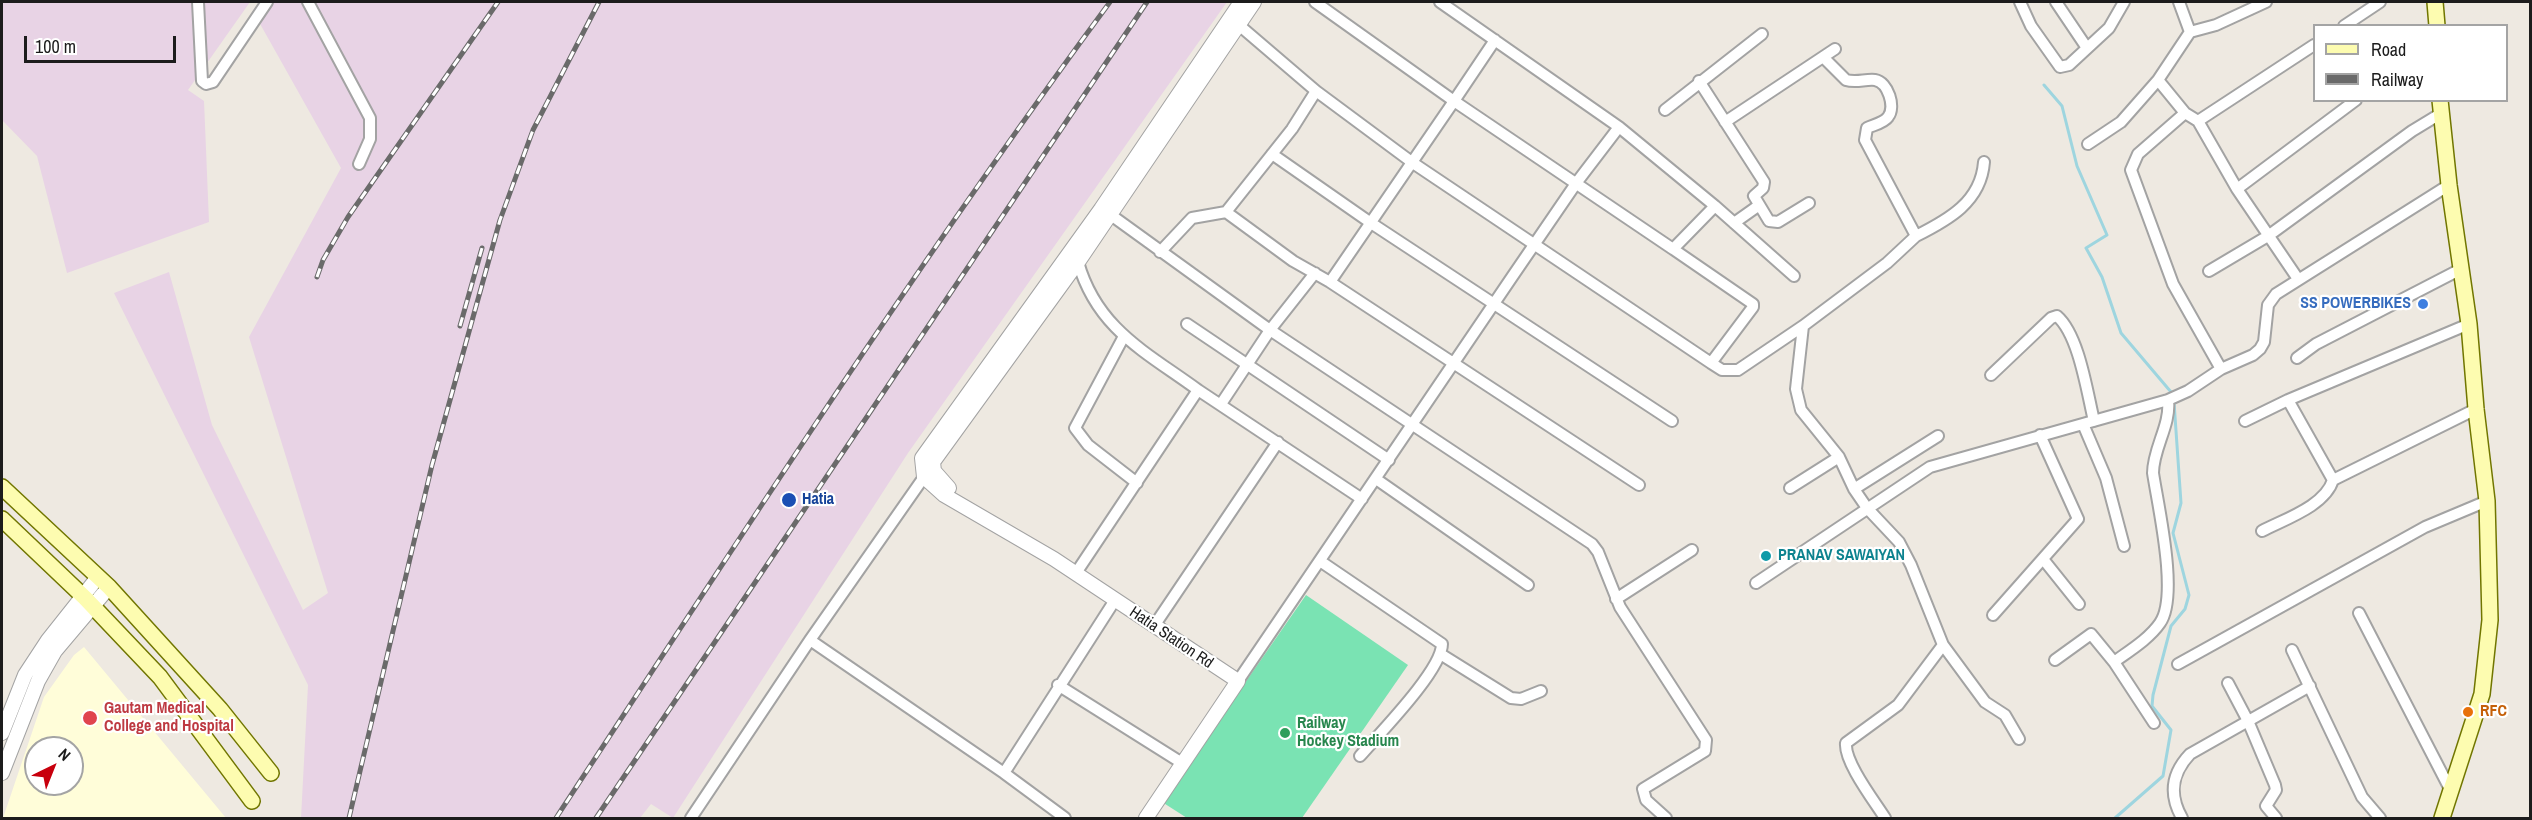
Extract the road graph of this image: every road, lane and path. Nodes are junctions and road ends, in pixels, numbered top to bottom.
1 (198, 2) edge
2 (267, 2) edge
3 (308, 2) edge
4 (1241, 2) edge
5 (1254, 2) edge
6 (1315, 2) edge
7 (1440, 2) edge
8 (2020, 2) edge
9 (2056, 2) edge
10 (2124, 2) edge
11 (2179, 2) edge
12 (2266, 2) edge
13 (2380, 2) edge
14 (2434, 2) edge
15 (1234, 20) junction
16 (2347, 24) edge
17 (2438, 24) edge
18 (2190, 32) junction
19 (1762, 34) dead end
20 (1495, 40) junction
21 (2313, 46) edge
22 (2087, 48) junction
23 (1834, 49) dead end
24 (1822, 57) junction
25 (2158, 80) junction
26 (1699, 81) junction
27 (1316, 91) junction
28 (1454, 101) junction
29 (2353, 102) edge
30 (2440, 107) edge
31 (1665, 110) dead end
32 (2185, 113) junction
33 (2198, 121) junction
34 (1725, 122) junction
35 (1619, 127) junction
36 (2088, 144) dead end
37 (1272, 154) junction
38 (1984, 162) dead end
39 (1413, 163) junction
40 (359, 164) dead end
41 (1577, 182) junction
42 (2449, 185) junction
43 (2237, 189) junction
44 (1809, 203) dead end
45 (1715, 206) junction
46 (1758, 206) junction
47 (1106, 212) junction
48 (1226, 212) junction
49 (1371, 223) junction
50 (1734, 223) junction
51 (1916, 236) junction
52 (2268, 236) junction
53 (1535, 245) junction
54 (1673, 249) junction
55 (1160, 252) junction
56 (1078, 262) junction
57 (2461, 269) junction
58 (2209, 271) dead end
59 (1315, 273) junction
60 (1794, 276) dead end
61 (2298, 279) junction
62 (1330, 282) junction
63 (1493, 304) junction
64 (1186, 324) dead end
65 (2469, 324) junction
66 (1803, 326) junction
67 (1270, 330) junction
68 (1124, 338) junction
69 (2297, 358) dead end
70 (1711, 363) junction
71 (1452, 364) junction
72 (1248, 365) junction
73 (2221, 369) junction
74 (1991, 375) dead end
75 (1198, 390) junction
76 (2288, 399) junction
77 (2168, 400) junction
78 (1221, 404) junction
79 (2476, 409) junction
80 (1672, 421) dead end
81 (2245, 421) dead end
82 (2089, 422) junction
83 (1412, 425) junction
84 (2040, 435) junction
85 (1938, 436) dead end
86 (1278, 442) junction
87 (1839, 457) junction
88 (1389, 460) junction
89 (924, 477) junction
90 (1376, 479) junction
91 (2333, 480) junction
92 (1137, 483) junction
93 (1639, 484) dead end
94 (2, 487) edge
95 (1790, 488) dead end
96 (1854, 489) junction
97 (1362, 499) junction
98 (2487, 501) junction
99 (964, 504) junction
100 (1867, 508) junction
101 (2, 519) edge
102 (2262, 531) dead end
103 (2124, 546) dead end
104 (1692, 550) dead end
105 (2043, 560) junction
106 (1320, 561) junction
107 (1076, 573) junction
108 (104, 582) junction
109 (1756, 583) dead end
110 (1528, 585) dead end
111 (1617, 599) junction
112 (1115, 600) junction
113 (88, 601) junction
114 (2079, 604) dead end
115 (2359, 613) dead end
116 (1993, 615) dead end
117 (1155, 626) junction
118 (810, 640) junction
119 (1943, 645) junction
120 (2292, 650) dead end
121 (1442, 655) junction
122 (2055, 660) dead end
123 (2114, 662) junction
124 (2178, 664) dead end
125 (1238, 681) junction
126 (2228, 683) dead end
127 (1058, 685) junction
128 (2310, 686) junction
129 (1541, 691) dead end
130 (2248, 721) junction
131 (2154, 723) dead end
132 (2, 733) edge
133 (2019, 739) dead end
134 (1360, 756) dead end
135 (1182, 763) junction
136 (2, 772) edge
137 (271, 773) dead end
138 (1004, 773) junction
139 (2451, 791) junction
140 (252, 801) dead end
141 (691, 819) edge
142 (1065, 819) edge
143 (1146, 819) edge
144 (1666, 819) edge
145 (1885, 819) edge
146 (2182, 819) edge
147 (2276, 819) edge
148 (2380, 819) edge
149 (2442, 819) edge

1 - 2 street
3 - 40 street
4 - 15 street
5 - 15 street
6 - 28 street
7 - 20 street
8 - 22 street
9 - 22 street
10 - 22 street
11 - 18 street
12 - 18 street
13 - 16 street
14 - 17 main road
15 - 27 street
15 - 47 street
18 - 25 street
19 - 26 street
20 - 28 street
20 - 35 street
21 - 33 street
23 - 24 street
24 - 34 street
24 - 51 street
25 - 32 street
25 - 36 street
26 - 31 street
26 - 34 street
27 - 37 street
27 - 39 street
28 - 39 street
28 - 41 street
29 - 43 street
30 - 42 main road
30 - 52 street
32 - 33 street
32 - 73 street
33 - 43 street
34 - 46 street
35 - 41 street
35 - 45 street
37 - 48 street
37 - 49 street
38 - 51 street
39 - 49 street
39 - 53 street
41 - 53 street
41 - 54 street
42 - 57 main road
42 - 61 street
43 - 52 street
44 - 46 street
45 - 50 street
45 - 54 street
46 - 50 street
47 - 55 street
47 - 56 street
47 - 89 street
48 - 55 street
48 - 59 street
49 - 62 street
49 - 63 street
50 - 60 street
51 - 66 street
52 - 58 street
52 - 61 street
53 - 63 street
53 - 70 street
54 - 70 street
55 - 67 street
56 - 68 street
56 - 99 street
57 - 65 main road
57 - 69 street
59 - 62 street
59 - 67 street
61 - 73 street
62 - 71 street
63 - 71 street
63 - 80 street
64 - 72 street
65 - 76 street
65 - 79 main road
66 - 70 street
66 - 87 street
67 - 72 street
67 - 83 street
68 - 75 street
68 - 92 street
71 - 83 street
71 - 93 street
72 - 78 street
72 - 88 street
73 - 77 street
74 - 82 street
75 - 78 street
75 - 92 street
76 - 81 street
76 - 91 street
77 - 82 street
77 - 123 street
78 - 86 street
79 - 91 street
79 - 98 main road
82 - 84 street
82 - 103 street
83 - 88 street
83 - 111 street
84 - 100 street
84 - 105 street
85 - 96 street
86 - 97 street
86 - 117 street
87 - 95 street
87 - 96 street
88 - 90 street
89 - 99 street
89 - 118 street
90 - 97 street
90 - 110 street
91 - 102 street
92 - 107 street
94 - 108 main road
96 - 100 street
97 - 106 street
98 - 124 street
98 - 139 main road
99 - 107 street, Hatia Station Rd
100 - 109 street
100 - 119 street
101 - 113 main road
104 - 111 street
105 - 114 street
105 - 116 street
106 - 121 street
106 - 125 street
107 - 112 street, Hatia Station Rd
108 - 113 street
108 - 137 main road
111 - 144 street
112 - 117 street, Hatia Station Rd
112 - 127 street
113 - 132 street
113 - 136 street
113 - 140 main road
115 - 139 street
117 - 125 street, Hatia Station Rd
118 - 138 street
118 - 141 street
119 - 133 street
119 - 145 street
120 - 128 street
121 - 129 street
121 - 134 street
122 - 123 street
123 - 131 street
125 - 135 street
126 - 130 street
127 - 135 street
127 - 138 street
128 - 130 street
128 - 148 street
130 - 146 street
130 - 147 street
135 - 143 street
138 - 142 street
139 - 149 main road

